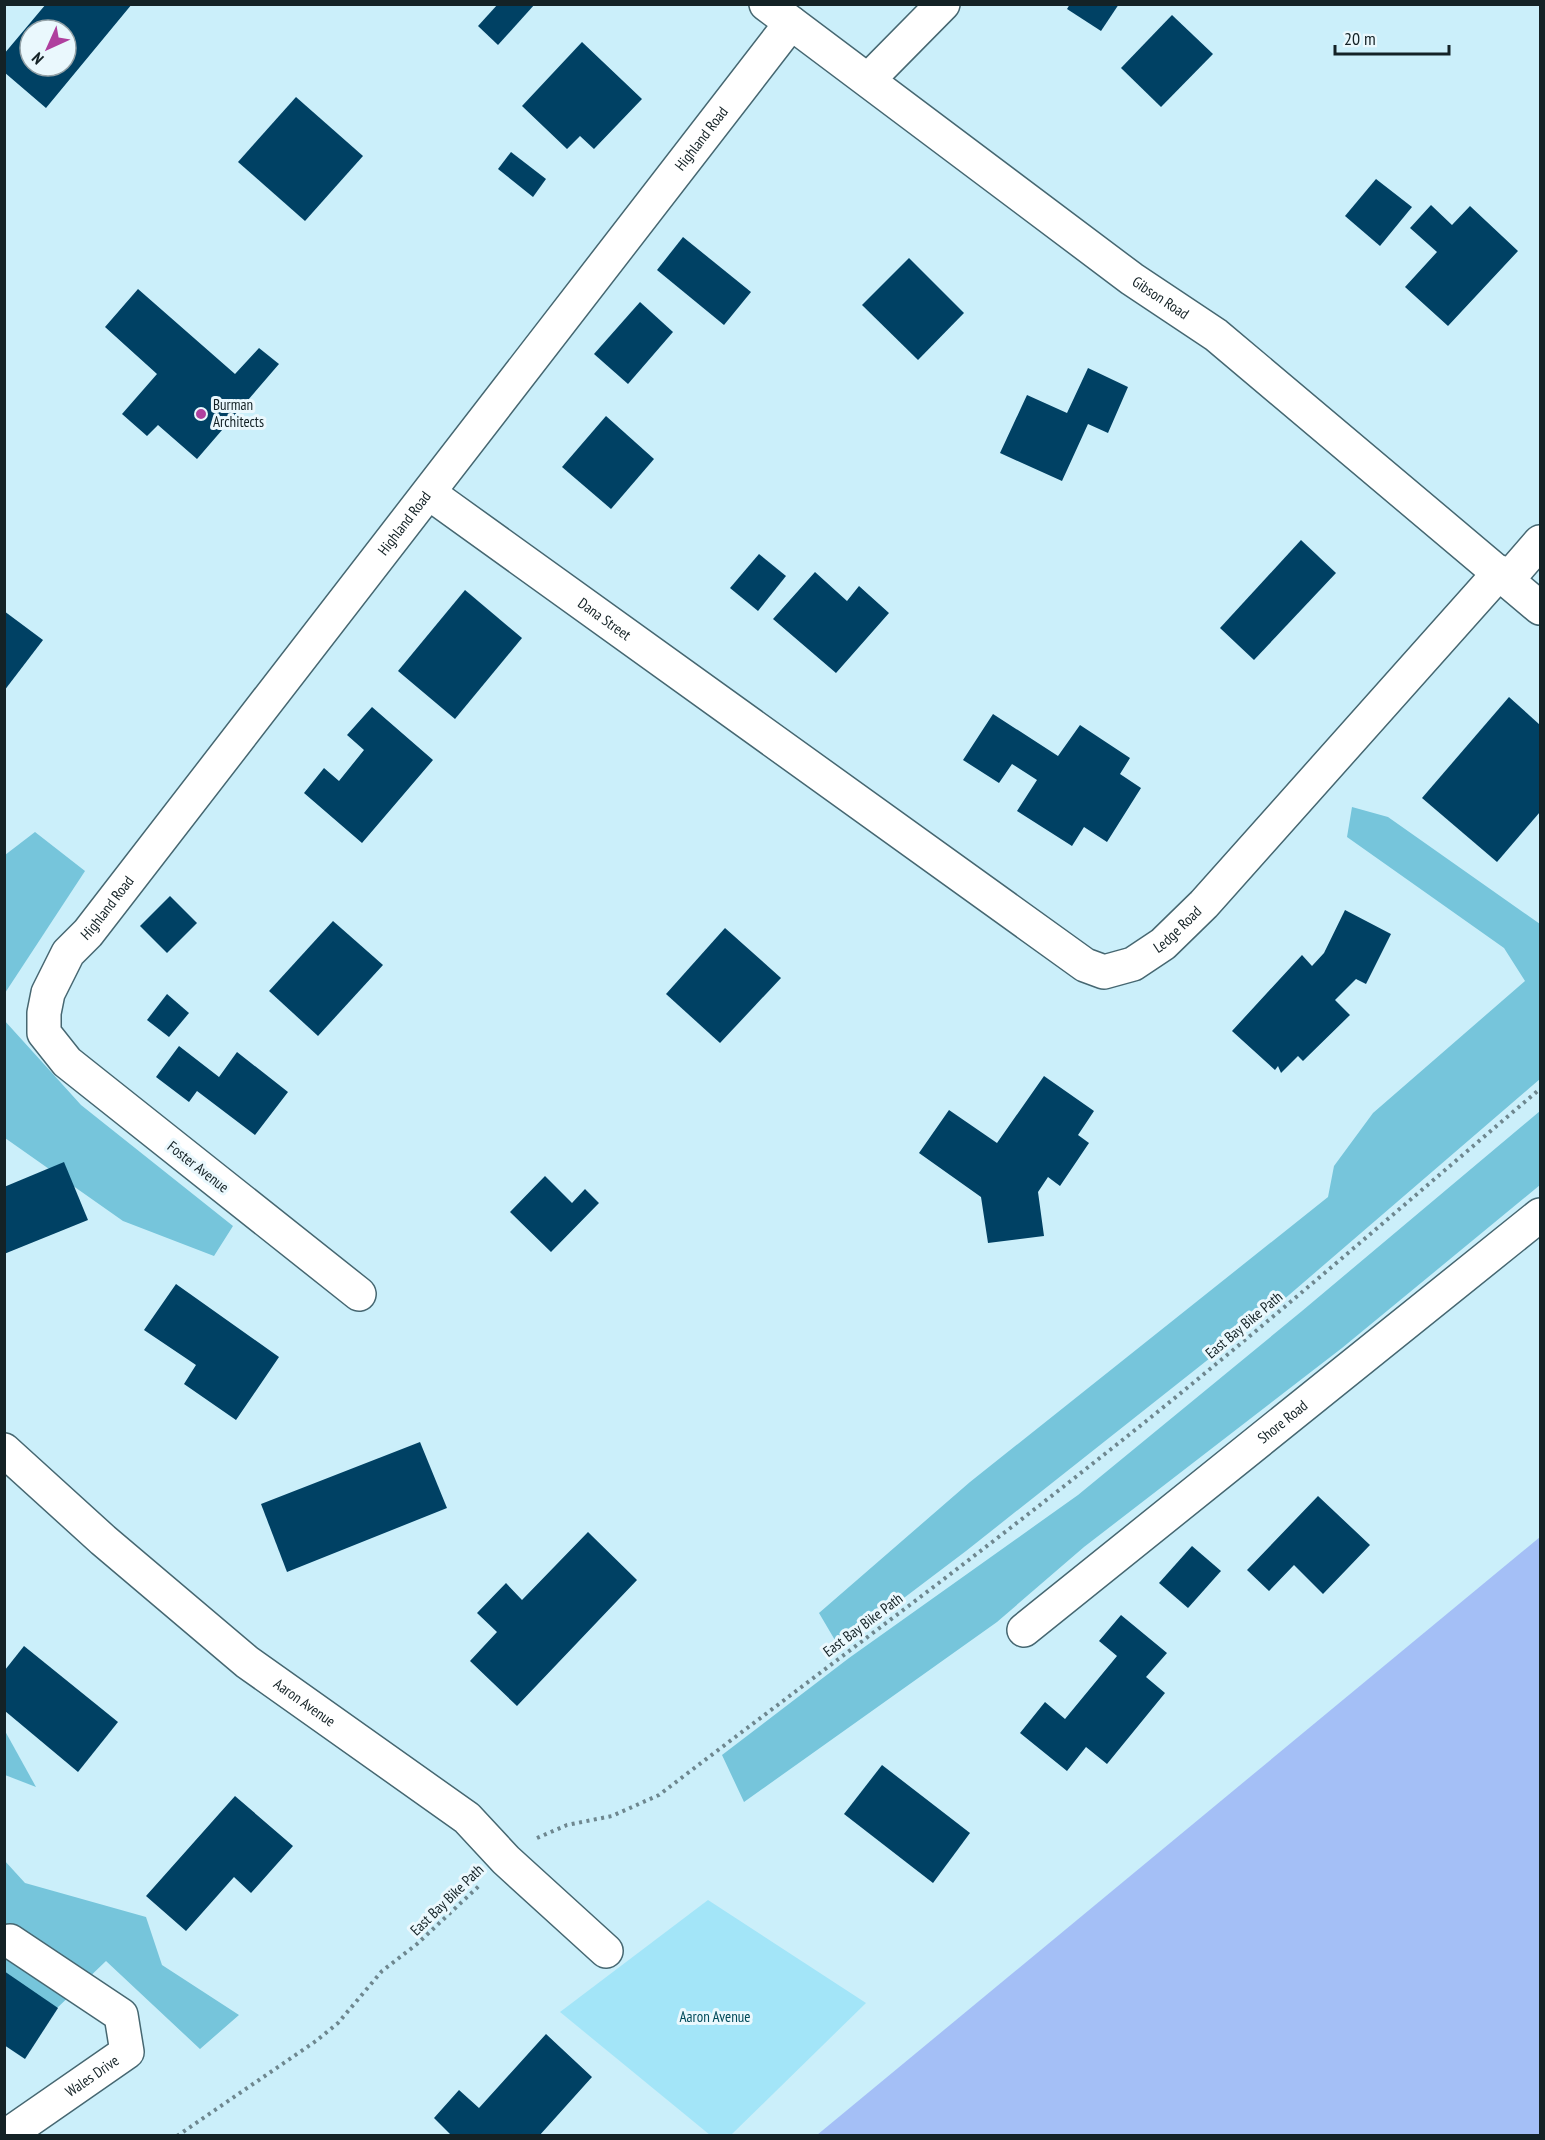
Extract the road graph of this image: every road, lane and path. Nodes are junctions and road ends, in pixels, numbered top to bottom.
1 (943, 4) edge
2 (779, 14) edge
3 (868, 80) junction
4 (429, 493) junction
5 (1540, 542) edge
6 (1504, 576) junction
7 (1540, 608) edge
8 (779, 746) joint
9 (44, 1033) joint
10 (1540, 1089) edge
11 (1540, 1215) edge
12 (359, 1294) dead end
13 (4, 1450) edge
14 (1024, 1630) dead end
15 (506, 1860) junction
16 (10, 1941) dead end
17 (606, 1951) dead end
18 (6, 2136) edge
19 (177, 2136) edge

1 - 3 street
2 - 3 street, Gibson Road
2 - 4 street, Highland Road
3 - 6 street, Gibson Road
4 - 8 street, Dana Street
4 - 9 street, Highland Road
5 - 6 street, Ledge Road
6 - 7 street, Gibson Road
6 - 8 street, Ledge Road
9 - 12 street, Foster Avenue
10 - 15 path, East Bay Bike Path
11 - 14 street, Shore Road
13 - 15 street, Aaron Avenue
15 - 17 street, Aaron Avenue
15 - 19 path, East Bay Bike Path
16 - 18 street, Wales Drive

